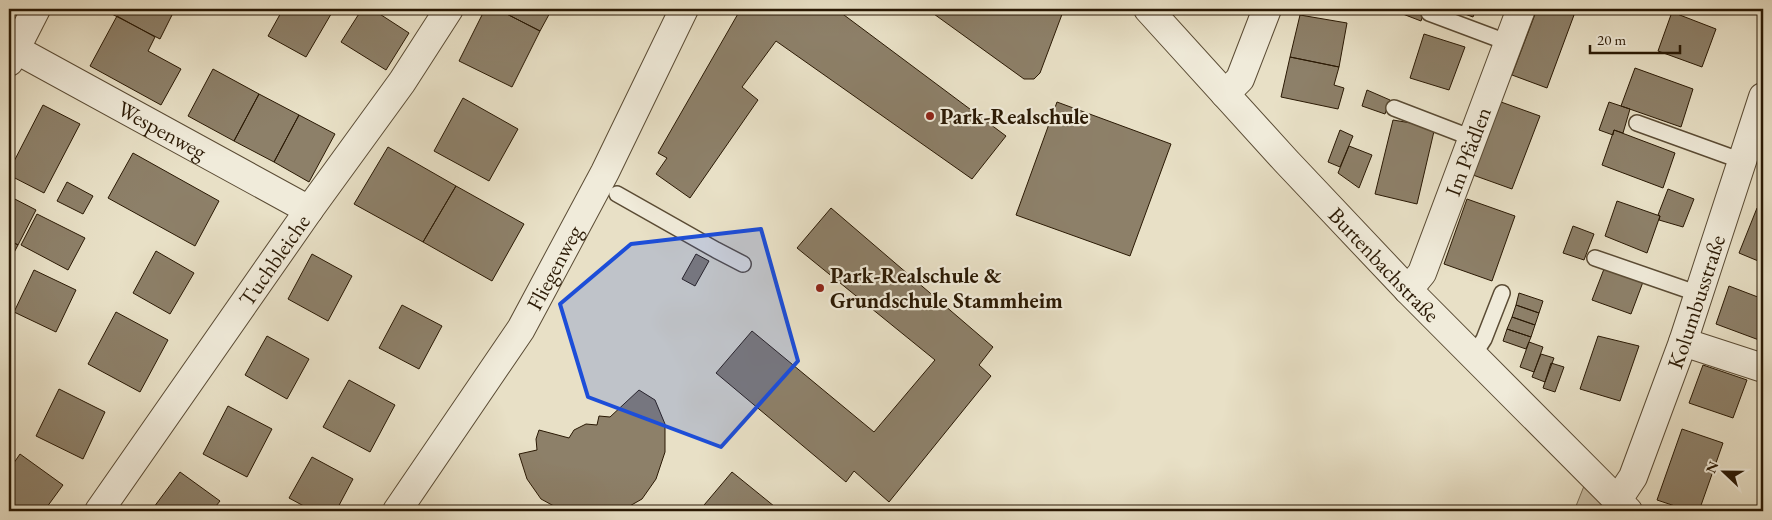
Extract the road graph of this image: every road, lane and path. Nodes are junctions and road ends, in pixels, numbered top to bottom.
1 (36, 9) edge
2 (684, 9) edge
3 (1148, 9) edge
4 (1267, 9) edge
5 (1521, 9) edge
6 (441, 12) edge
7 (1429, 13) dead end
8 (1509, 43) junction
9 (12, 56) edge
10 (1225, 94) junction
11 (1763, 97) edge
12 (1394, 108) dead end
13 (1637, 123) dead end
14 (1472, 140) junction
15 (1742, 161) junction
16 (617, 194) dead end
17 (309, 210) junction
18 (1595, 258) dead end
19 (743, 264) dead end
20 (1408, 290) junction
21 (1502, 293) dead end
22 (1699, 294) junction
23 (1683, 342) junction
24 (1473, 356) junction
25 (1763, 368) edge
26 (1622, 506) edge
27 (99, 511) edge
28 (397, 511) edge

1 - 9 street
2 - 28 street, Fliegenweg
3 - 10 street, Burtenbachstraße
4 - 10 street
5 - 8 street, Im Pfädlen
6 - 17 street, Tuchbleiche
7 - 8 lane
8 - 14 street, Im Pfädlen
9 - 17 street, Wespenweg
10 - 20 street, Burtenbachstraße
11 - 15 street, Kolumbusstraße
12 - 14 lane
13 - 15 lane
14 - 20 street, Im Pfädlen
15 - 22 street, Kolumbusstraße
16 - 19 lane
17 - 27 street, Tuchbleiche
18 - 22 lane
20 - 24 street, Burtenbachstraße
21 - 24 lane
22 - 23 street, Kolumbusstraße
23 - 25 street
23 - 26 street, Kolumbusstraße
24 - 26 street, Burtenbachstraße

